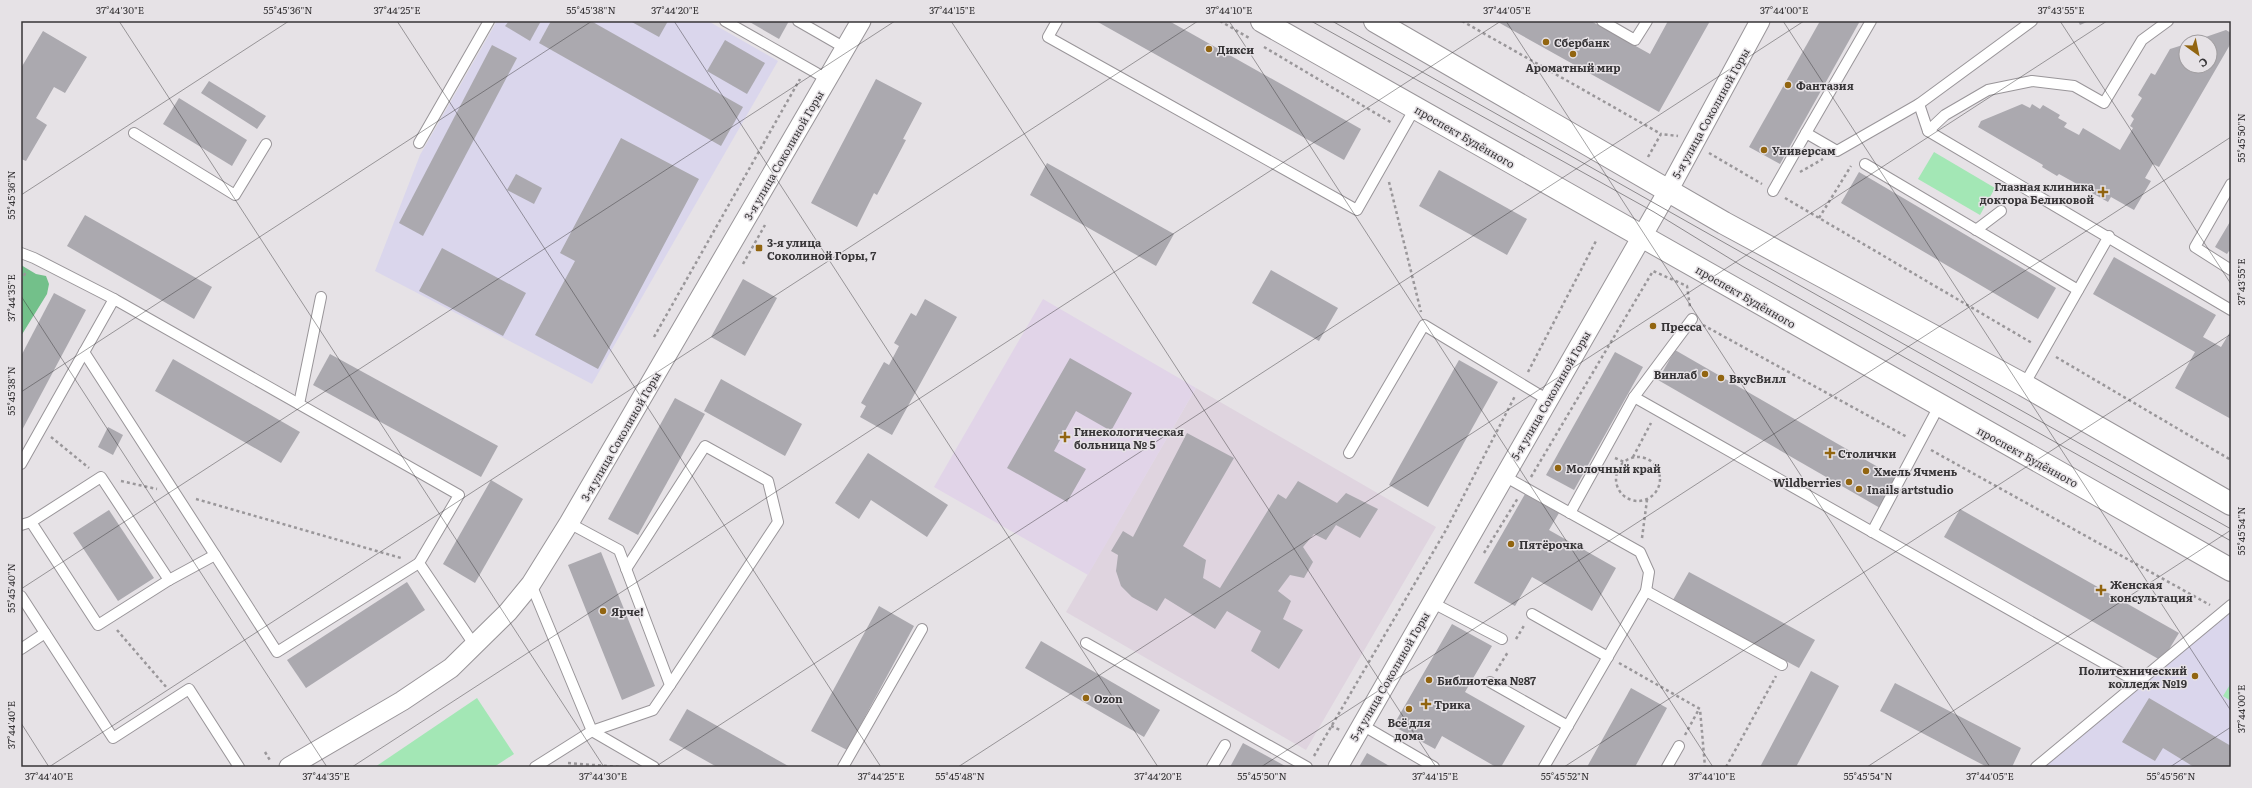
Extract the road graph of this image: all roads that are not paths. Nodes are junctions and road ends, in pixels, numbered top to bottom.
1 (489, 21) edge
2 (725, 21) edge
3 (798, 21) edge
4 (861, 21) edge
5 (1057, 21) edge
6 (1262, 21) edge
7 (1375, 21) edge
8 (1602, 21) edge
9 (1647, 21) edge
10 (1760, 21) edge
11 (1871, 21) edge
12 (2032, 21) edge
13 (2168, 21) edge
14 (845, 48) junction
15 (827, 79) junction
16 (1919, 104) junction
17 (1415, 108) junction
18 (1928, 131) junction
19 (134, 133) dead end
20 (1806, 133) junction
21 (419, 143) dead end
22 (266, 144) dead end
23 (1865, 164) road end
24 (2231, 184) edge
25 (1774, 189) road end
26 (1668, 191) junction
27 (2001, 211) dead end
28 (1976, 230) junction
29 (1641, 236) junction
30 (2109, 236) junction
31 (21, 253) edge
32 (2231, 270) edge
33 (2078, 290) junction
34 (321, 297) dead end
35 (114, 299) junction
36 (2231, 310) edge
37 (1692, 319) road end
38 (84, 352) junction
39 (2024, 385) junction
40 (1634, 397) junction
41 (1548, 400) junction
42 (299, 404) junction
43 (1939, 406) junction
44 (1349, 453) dead end
45 (21, 464) edge
46 (1504, 476) junction
47 (2231, 504) edge
48 (1570, 513) junction
49 (31, 522) junction
50 (569, 523) junction
51 (21, 525) edge
52 (1872, 532) junction
53 (215, 555) junction
54 (419, 563) junction
55 (626, 569) junction
56 (2231, 570) edge
57 (168, 580) junction
58 (531, 584) junction
59 (1646, 592) junction
60 (21, 596) edge
61 (1431, 602) junction
62 (2231, 605) edge
63 (1532, 614) dead end
64 (922, 629) dead end
65 (45, 633) junction
66 (1502, 639) dead end
67 (1086, 643) dead end
68 (475, 646) junction
69 (21, 649) edge
70 (1608, 657) junction
71 (1782, 666) road end
72 (1490, 682) dead end
73 (2139, 683) junction
74 (670, 685) junction
75 (1362, 725) junction
76 (1568, 726) junction
77 (592, 731) junction
78 (1225, 745) dead end
79 (1679, 746) road end
80 (546, 764) edge
81 (1309, 764) edge
82 (239, 767) edge
83 (289, 767) edge
84 (535, 767) edge
85 (654, 767) edge
86 (842, 767) edge
87 (1212, 767) edge
88 (1338, 767) edge
89 (1434, 767) edge
90 (1544, 767) edge
91 (1667, 767) edge
92 (2036, 767) edge

1 - 21 lane
2 - 15 lane
3 - 14 lane
4 - 14 street, 3-я улица Соколиной Горы
5 - 17 lane
6 - 17 main road, проспект Будённого
7 - 26 main road
8 - 9 lane
10 - 26 street, 5-я улица Соколиной Горы
11 - 20 lane
12 - 16 lane
13 - 18 lane
14 - 15 street, 3-я улица Соколиной Горы
15 - 50 street, 3-я улица Соколиной Горы
16 - 18 lane
16 - 20 lane
17 - 29 main road, проспект Будённого
18 - 30 lane
19 - 22 lane
20 - 25 lane
23 - 28 lane
24 - 32 lane
26 - 29 street, 5-я улица Соколиной Горы
26 - 39 main road
27 - 28 lane
28 - 33 lane
29 - 41 street, 5-я улица Соколиной Горы
29 - 43 main road, проспект Будённого
30 - 33 lane
30 - 36 lane
31 - 35 lane
33 - 39 lane
34 - 42 lane
35 - 38 lane
35 - 42 lane
37 - 40 lane
38 - 45 lane
38 - 53 lane
39 - 47 main road
40 - 48 lane
40 - 52 lane
41 - 44 lane
41 - 46 street, 5-я улица Соколиной Горы
42 - 54 lane
43 - 52 lane
43 - 56 main road, проспект Будённого
46 - 48 lane
46 - 61 street, 5-я улица Соколиной Горы
48 - 59 lane
49 - 51 lane
49 - 57 lane
49 - 57 lane
50 - 55 lane
50 - 58 street, 3-я улица Соколиной Горы
52 - 73 lane
53 - 54 lane
53 - 57 lane
54 - 68 lane
55 - 74 lane
55 - 74 lane
58 - 68 street, 3-я улица Соколиной Горы
58 - 77 lane
59 - 70 lane
59 - 71 lane
60 - 65 lane
61 - 66 lane
61 - 75 street, 5-я улица Соколиной Горы
62 - 73 lane
63 - 70 lane
64 - 86 lane
65 - 69 lane
65 - 82 lane
67 - 81 lane
68 - 83 street, 3-я улица Соколиной Горы
70 - 76 lane
72 - 76 lane
73 - 92 lane
74 - 77 lane
75 - 88 street, 5-я улица Соколиной Горы
75 - 89 lane
76 - 90 lane
77 - 80 lane
77 - 85 lane
78 - 87 lane
79 - 91 lane
80 - 84 lane

